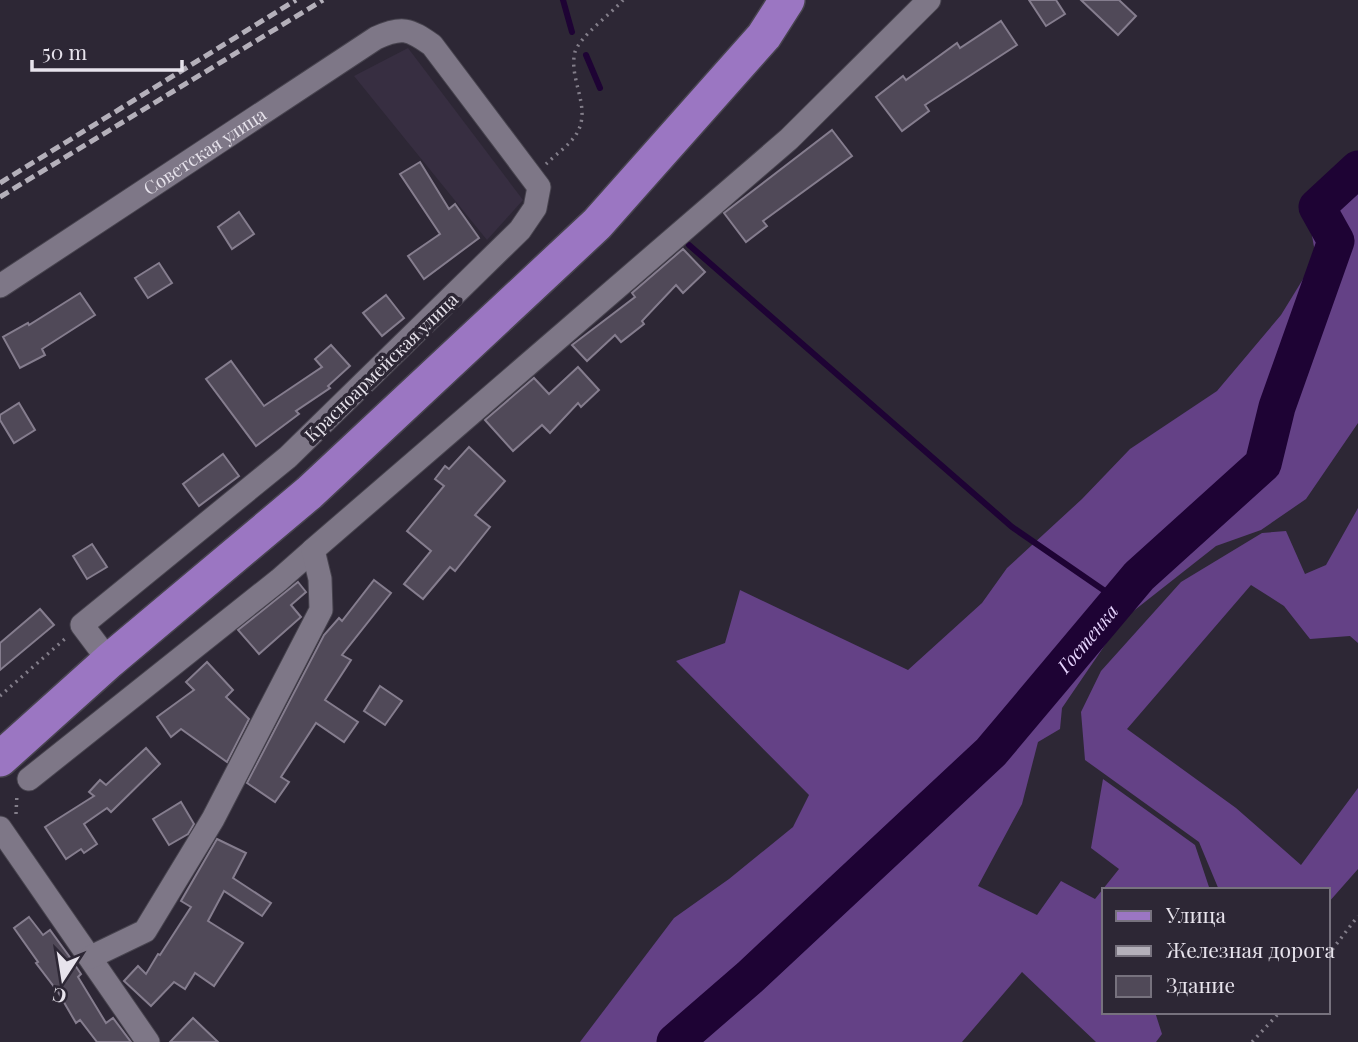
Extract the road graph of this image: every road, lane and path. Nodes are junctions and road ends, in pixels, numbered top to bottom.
1 (623, 0) edge
2 (773, 0) edge
3 (787, 0) edge
4 (929, 0) edge
5 (696, 112) junction
6 (539, 187) junction
7 (0, 286) edge
8 (313, 550) junction
9 (82, 625) junction
10 (109, 661) junction
11 (0, 696) edge
12 (0, 759) edge
13 (29, 779) dead end
14 (0, 828) edge
15 (1358, 916) edge
16 (1330, 952) edge
17 (91, 957) junction
18 (1278, 1014) edge
19 (148, 1042) edge
20 (1252, 1042) edge

1 - 6 path
2 - 5 main road
3 - 5 main road
4 - 8 street
5 - 10 main road
6 - 7 street, Советская улица
6 - 9 street, Красноармейская улица
8 - 13 street
8 - 17 street
9 - 10 street
9 - 11 path
10 - 12 main road
14 - 17 street
15 - 16 path
17 - 19 street
18 - 20 path

